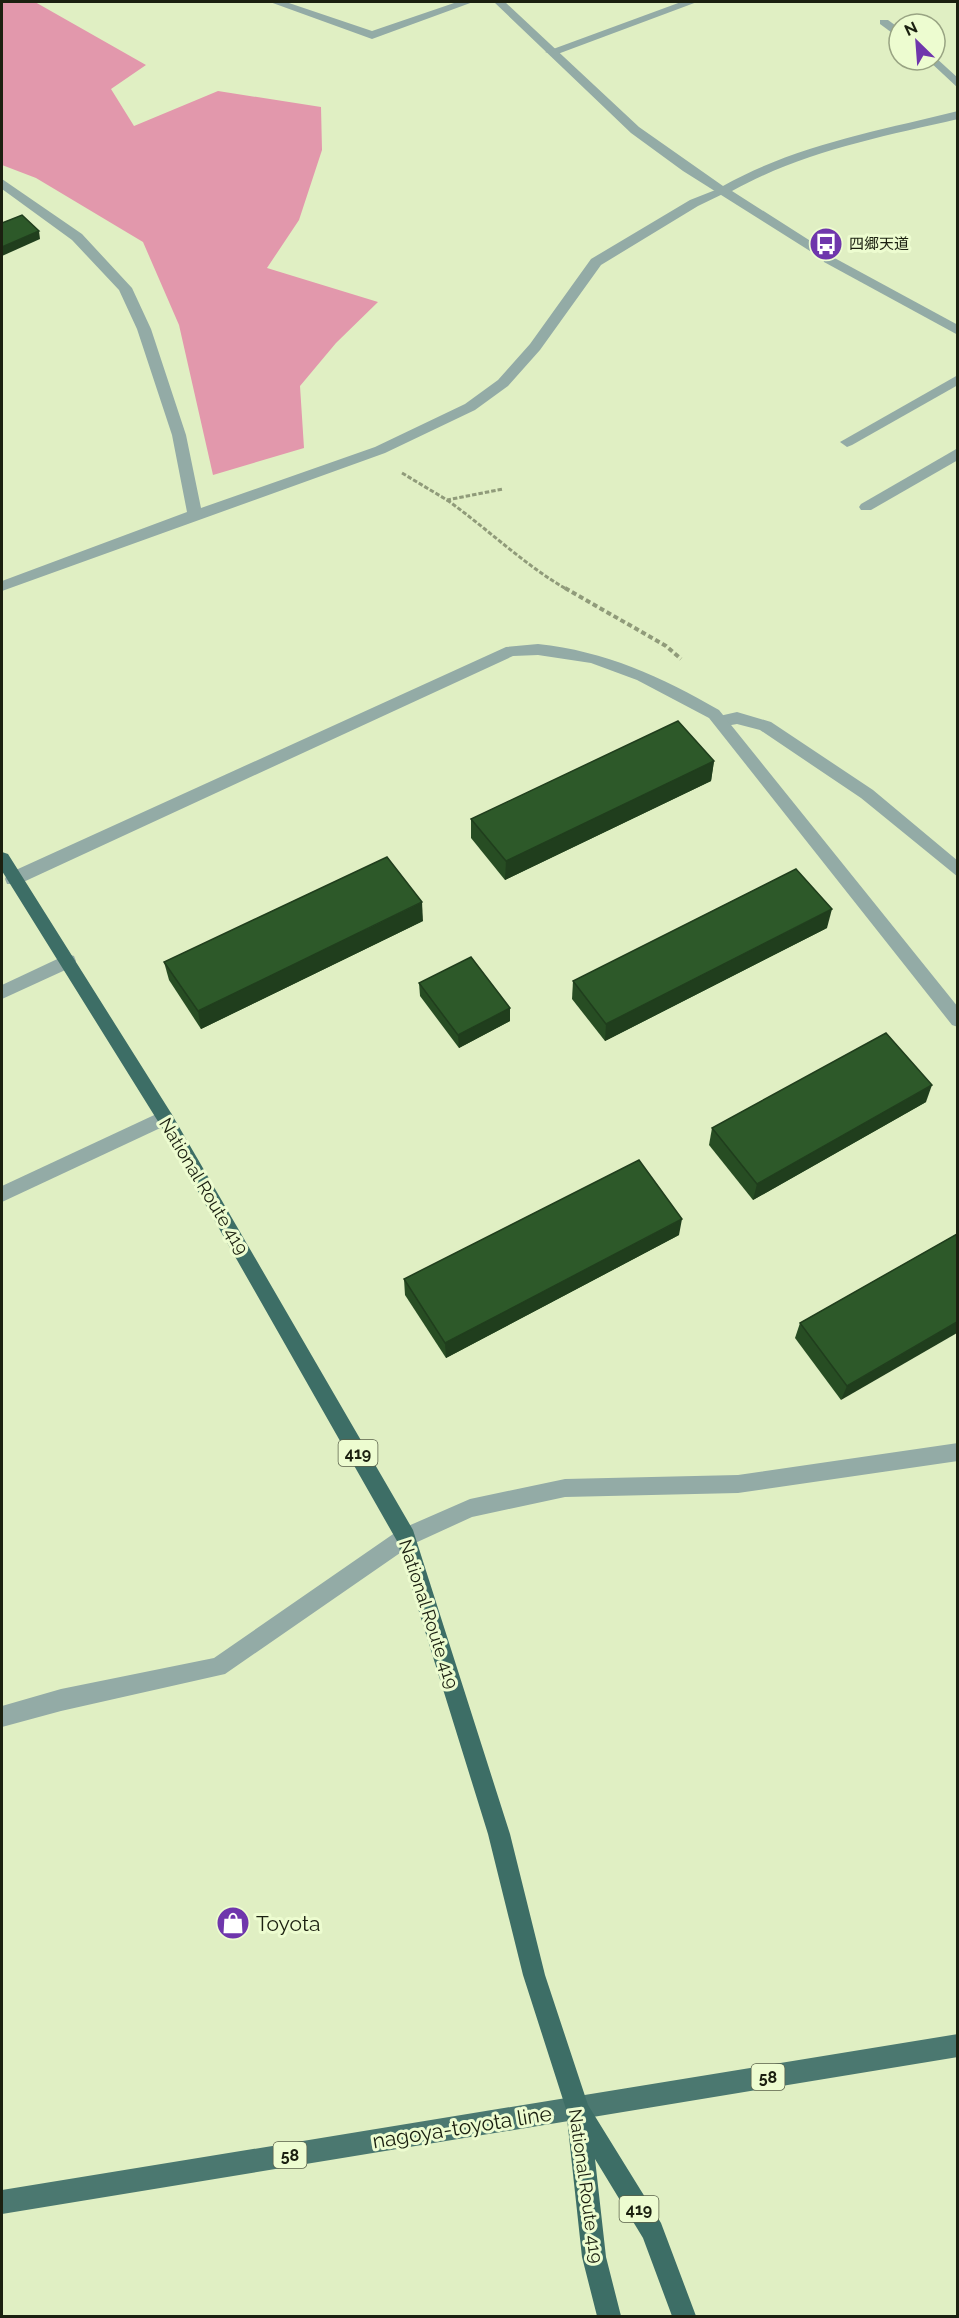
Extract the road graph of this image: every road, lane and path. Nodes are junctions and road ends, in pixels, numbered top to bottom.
1 (276, 2) edge
2 (467, 2) edge
3 (499, 2) edge
4 (691, 2) edge
5 (884, 22) dead end
6 (887, 24) edge
7 (552, 52) junction
8 (945, 72) edge
9 (957, 85) edge
10 (957, 115) edge
11 (2, 183) edge
12 (723, 191) junction
13 (957, 331) edge
14 (957, 379) edge
15 (847, 442) dead end
16 (376, 452) junction
17 (957, 453) edge
18 (503, 489) dead end
19 (447, 500) junction
20 (866, 507) dead end
21 (195, 514) junction
22 (2, 586) edge
23 (684, 662) dead end
24 (720, 721) junction
25 (2, 858) edge
26 (957, 871) edge
27 (12, 879) junction
28 (68, 962) junction
29 (2, 992) edge
30 (957, 1020) edge
31 (165, 1118) junction
32 (2, 1194) edge
33 (957, 1452) edge
34 (406, 1537) junction
35 (2, 1717) edge
36 (957, 2045) edge
37 (578, 2109) junction
38 (2, 2202) edge
39 (609, 2316) edge
40 (684, 2316) edge

1 - 2 street
3 - 7 street
4 - 7 street
5 - 6 street
7 - 12 street
8 - 9 street
10 - 12 street
11 - 21 street
12 - 13 street
12 - 16 street
14 - 15 street
16 - 19 path
16 - 21 street
17 - 20 street
18 - 19 path
19 - 23 path
21 - 22 street
24 - 26 street
24 - 27 street
24 - 30 street
25 - 27 highway, National Route 419 / 419
27 - 28 highway, National Route 419 / 419
28 - 29 street
28 - 31 highway, National Route 419 / 419
31 - 32 street
31 - 34 highway, National Route 419 / 419
33 - 34 street
34 - 35 street
34 - 37 highway, National Route 419 / 419
36 - 37 main road, nagoya-toyota line / 58
37 - 38 main road, nagoya-toyota line / 58
37 - 39 highway, National Route 419 / 419
37 - 40 highway, 419

